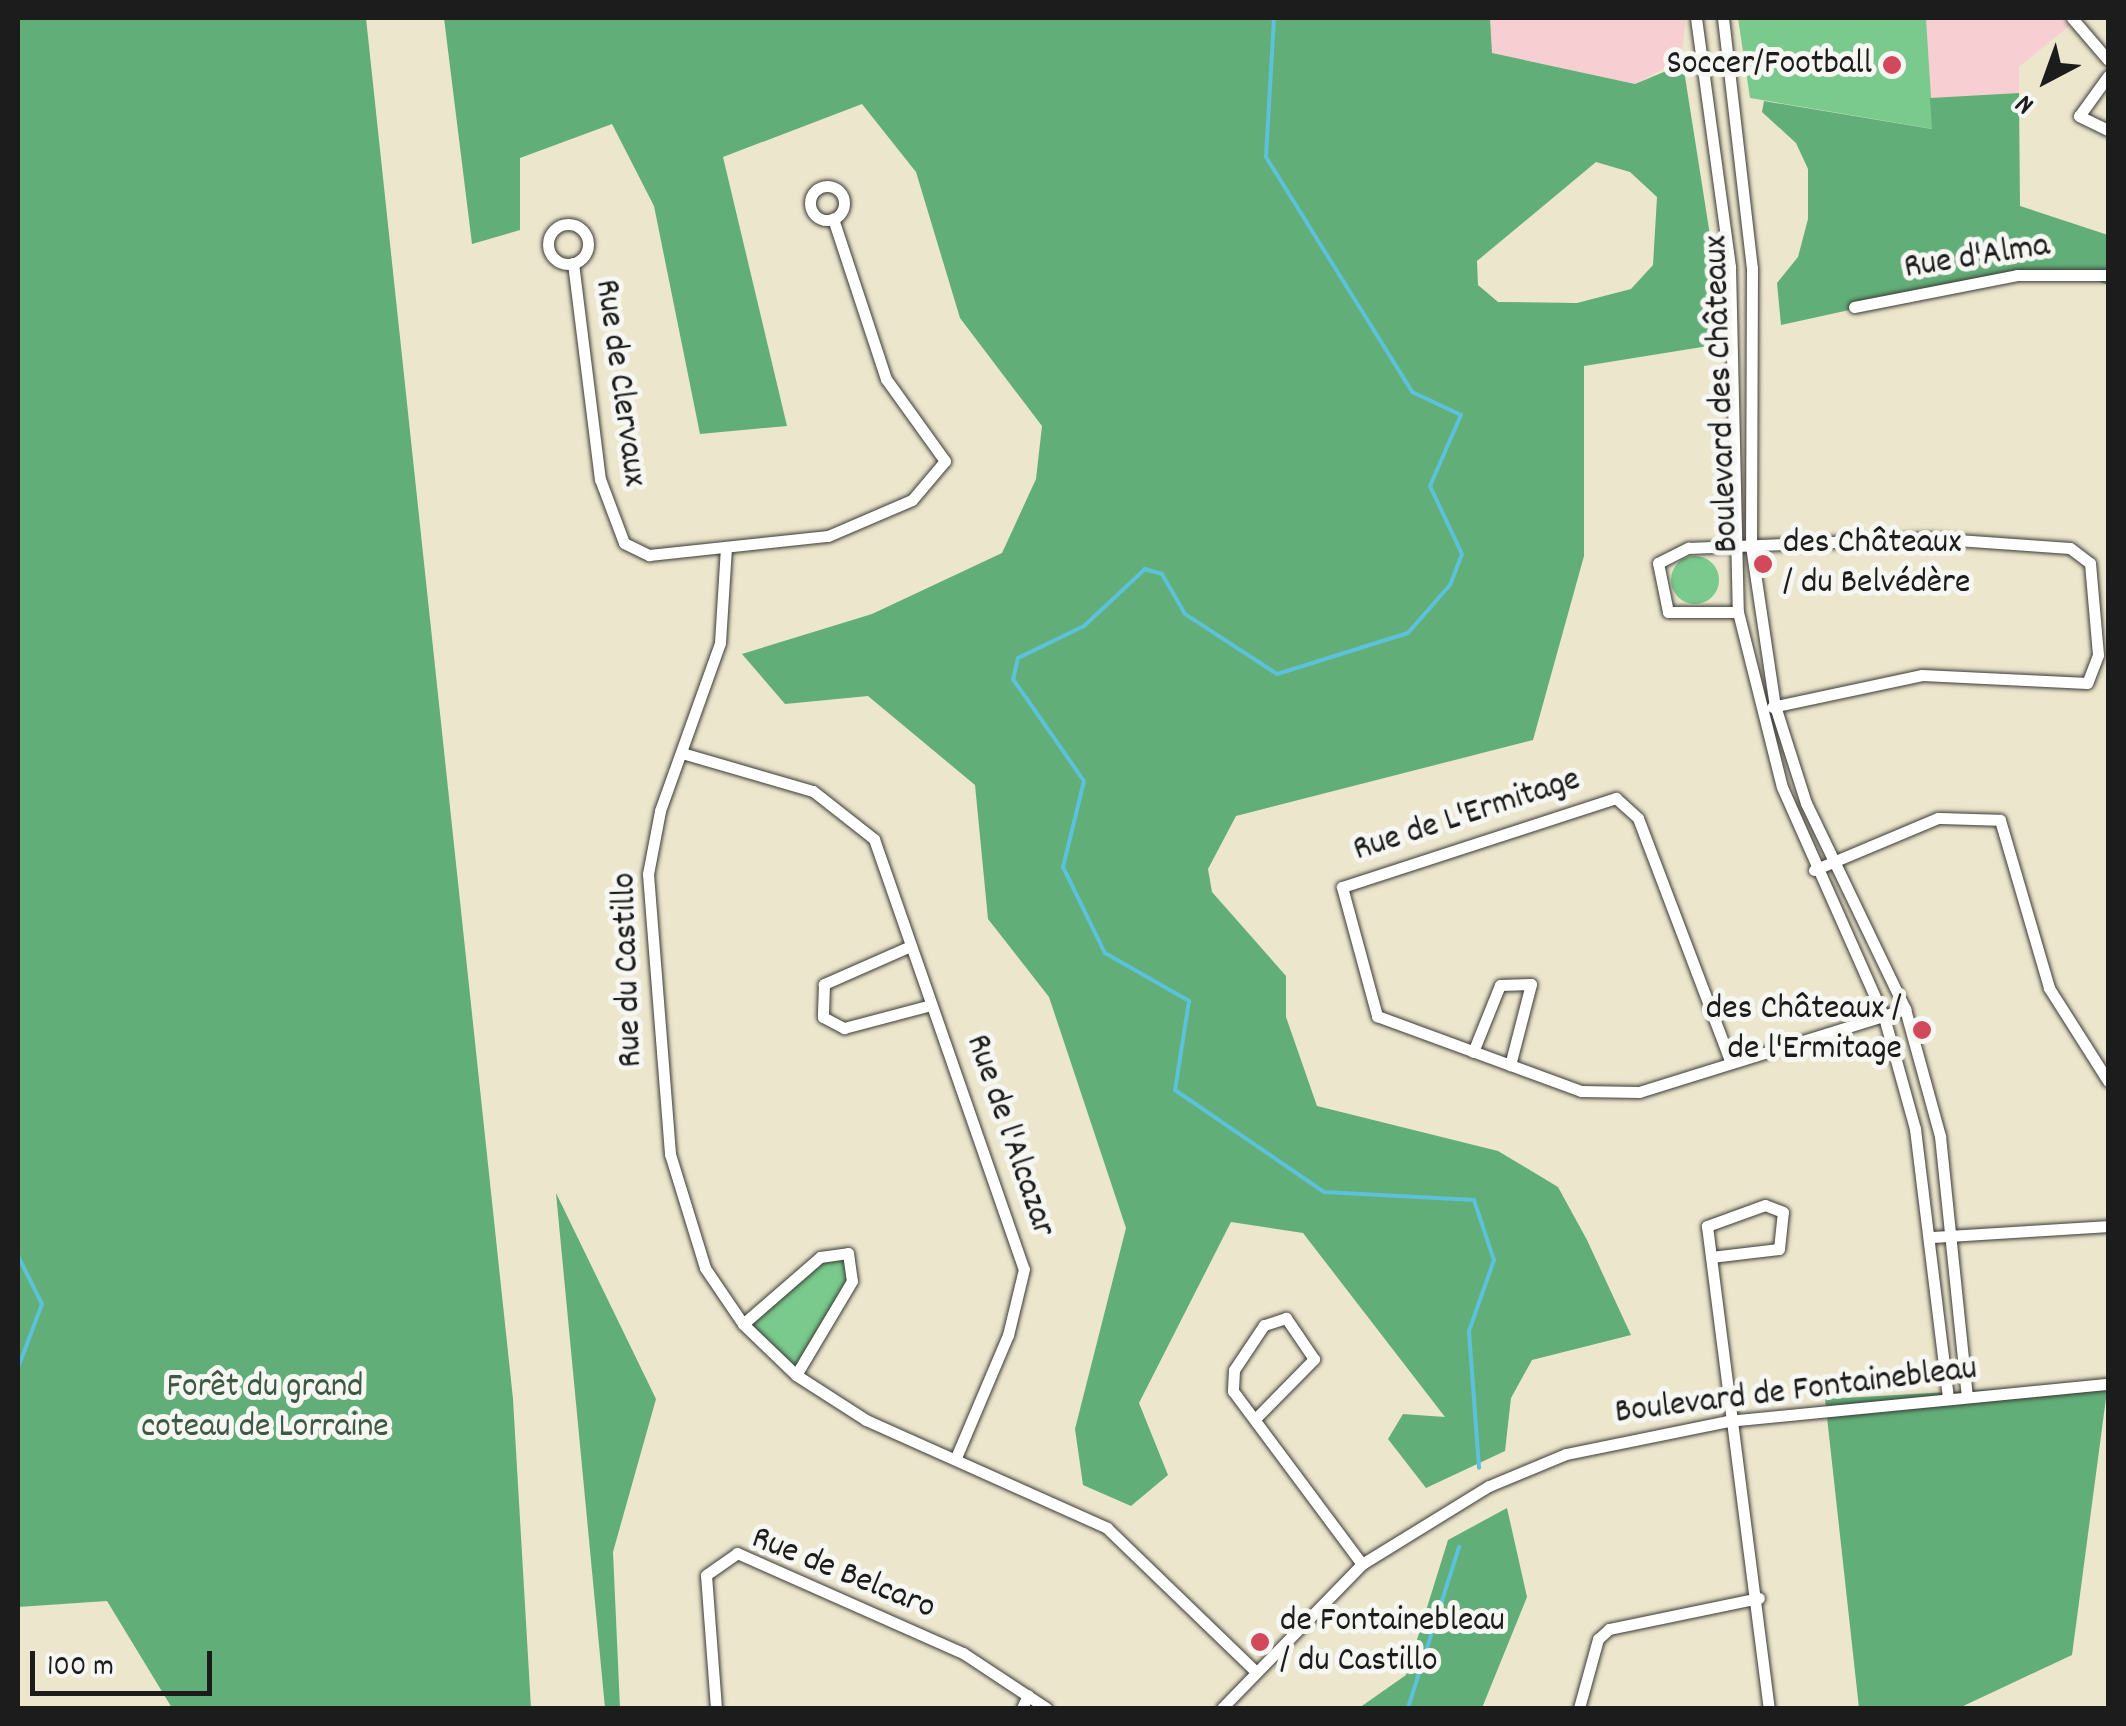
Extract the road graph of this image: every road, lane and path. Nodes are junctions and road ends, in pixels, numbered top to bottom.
1 (1696, 18) edge
2 (1723, 18) edge
3 (2072, 18) edge
4 (2108, 60) edge
5 (2108, 76) edge
6 (2108, 130) edge
7 (833, 219) dead end
8 (573, 263) dead end
9 (2108, 275) edge
10 (1854, 307) dead end
11 (1752, 546) junction
12 (726, 547) junction
13 (1730, 547) junction
14 (1738, 612) junction
15 (1775, 706) junction
16 (1758, 711) junction
17 (682, 754) junction
18 (1833, 861) junction
19 (1814, 870) junction
20 (906, 948) junction
21 (931, 1005) junction
22 (1905, 1010) junction
23 (1884, 1017) junction
24 (1473, 1052) junction
25 (1731, 1063) junction
26 (1510, 1065) junction
27 (2108, 1081) edge
28 (2108, 1226) edge
29 (1954, 1236) junction
30 (1934, 1238) junction
31 (1711, 1257) junction
32 (742, 1324) junction
33 (796, 1375) junction
34 (2108, 1384) edge
35 (1967, 1396) junction
36 (1948, 1398) junction
37 (1256, 1418) junction
38 (1728, 1421) junction
39 (957, 1455) junction
40 (1362, 1564) junction
41 (1759, 1598) junction
42 (1252, 1668) junction
43 (1028, 1694) junction
44 (716, 1708) edge
45 (1022, 1708) edge
46 (1046, 1708) edge
47 (1222, 1708) edge
48 (1579, 1708) edge
49 (1769, 1708) edge

1 - 13 street, Boulevard des Châteaux
2 - 11 street, Boulevard des Châteaux
3 - 4 street
5 - 6 street
7 - 12 street, Rue de Clervaux
8 - 12 street, Rue de Clervaux
9 - 10 street, Rue d'Alma
11 - 13 street
11 - 15 street, Boulevard des Châteaux
11 - 15 street
12 - 17 street, Rue du Castillo
13 - 14 street, Boulevard des Châteaux
13 - 14 street, Boulevard des Châteaux
14 - 16 street, Boulevard des Châteaux
15 - 16 street
15 - 18 street, Boulevard des Châteaux
16 - 19 street, Boulevard des Châteaux
17 - 20 street, Rue de l'Alcazar
17 - 32 street, Rue du Castillo
18 - 19 street
18 - 22 street, Boulevard des Châteaux
18 - 27 street
19 - 23 street, Boulevard des Châteaux
20 - 21 street, Rue de l'Alcazar
20 - 21 street, Rue de l'Alcazar
21 - 39 street, Rue de l'Alcazar
22 - 23 street, Rue de L'Ermitage
22 - 29 street, Boulevard des Châteaux
23 - 25 street, Rue de L'Ermitage
23 - 30 street, Boulevard des Châteaux
24 - 25 street, Rue de L'Ermitage
24 - 26 street, Rue de L'Ermitage
24 - 26 street
25 - 26 street, Rue de L'Ermitage
28 - 29 street
29 - 30 street
29 - 35 street, Boulevard des Châteaux
30 - 36 street, Boulevard des Châteaux
31 - 31 street
31 - 38 street
32 - 33 street, Rue du Castillo
32 - 33 street
33 - 39 street, Rue du Castillo
34 - 35 street, Boulevard de Fontainebleau
35 - 36 street, Boulevard de Fontainebleau
36 - 38 street, Boulevard de Fontainebleau
37 - 37 street
37 - 40 street
38 - 40 street, Boulevard de Fontainebleau
38 - 41 street
39 - 42 street, Rue du Castillo
40 - 42 street, Boulevard de Fontainebleau
41 - 48 street
41 - 49 street
42 - 47 street, Boulevard de Fontainebleau
43 - 44 street, Rue de Belcaro
43 - 45 street
43 - 46 street, Rue de Belcaro

